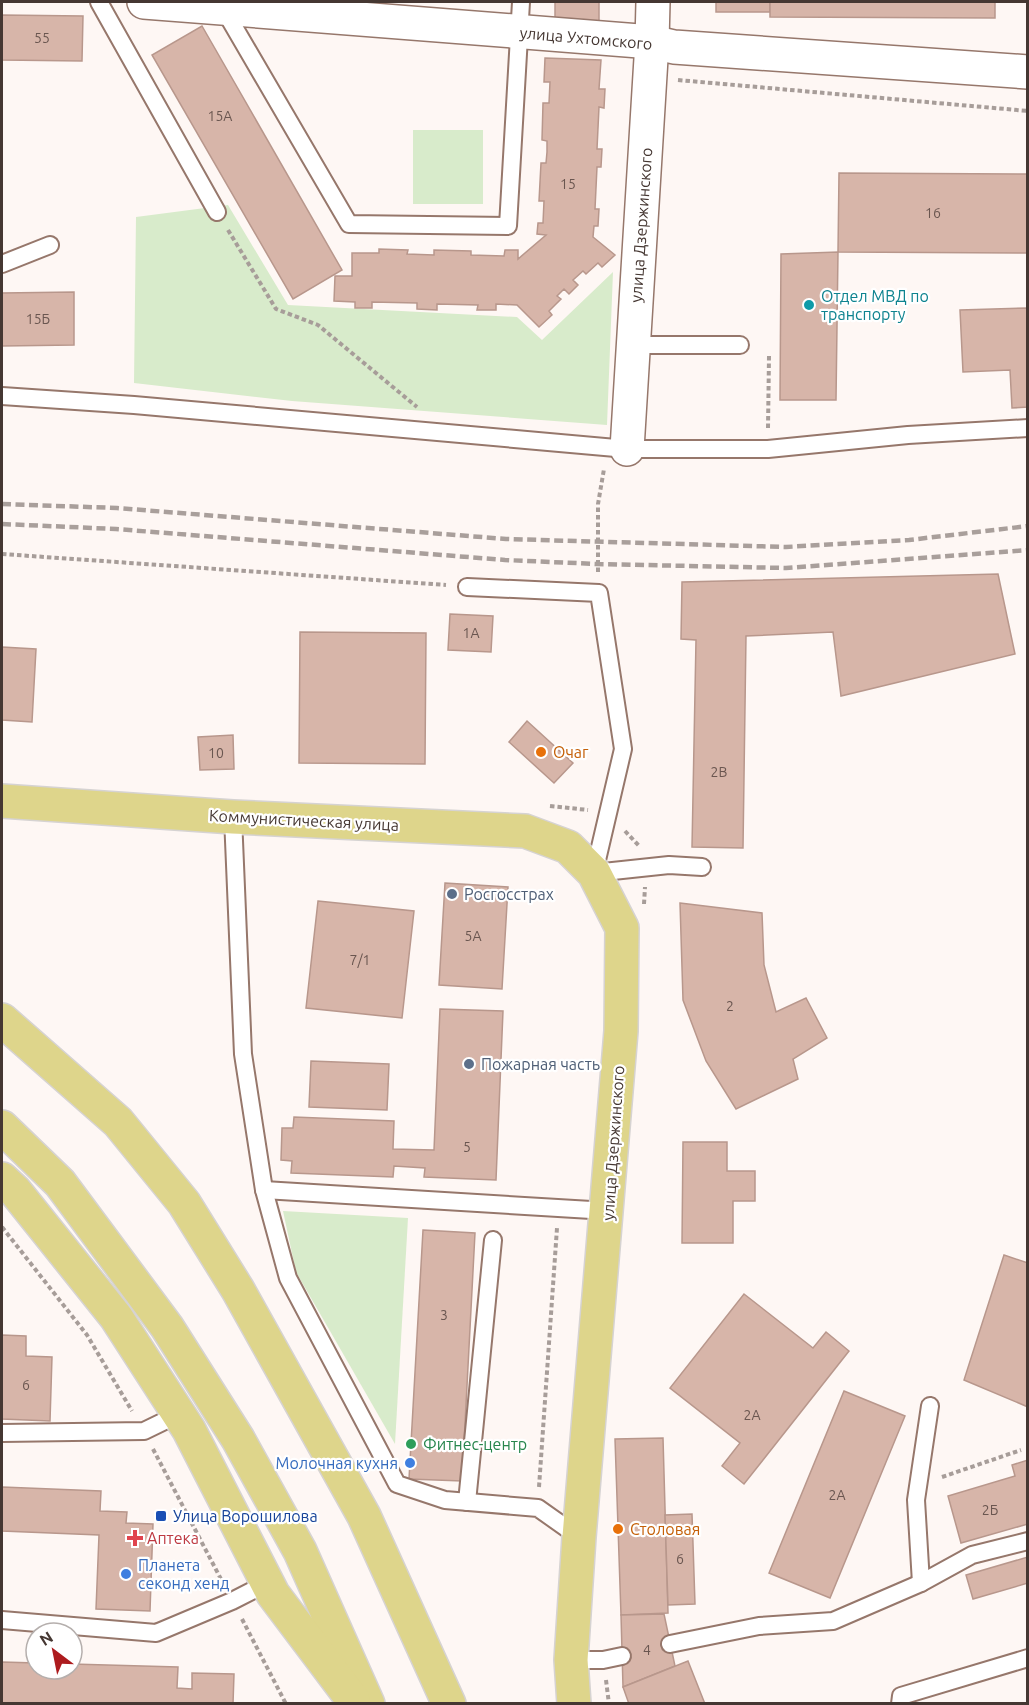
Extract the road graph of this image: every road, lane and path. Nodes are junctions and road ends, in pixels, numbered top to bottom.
1 (99, 2) edge
2 (156, 2) edge
3 (653, 2) edge
4 (223, 8) junction
5 (521, 17) edge
6 (652, 42) junction
7 (1028, 72) edge
8 (671, 80) dead end
9 (1028, 111) edge
10 (217, 212) joint
11 (50, 245) dead end
12 (2, 264) edge
13 (633, 345) junction
14 (740, 345) dead end
15 (769, 356) dead end
16 (2, 396) edge
17 (1028, 428) edge
18 (448, 434) junction
19 (627, 449) junction
20 (768, 449) junction
21 (2, 554) edge
22 (468, 587) joint
23 (2, 801) edge
24 (233, 817) junction
25 (702, 867) dead end
26 (594, 873) junction
27 (2, 1020) edge
28 (2, 1127) edge
29 (2, 1179) edge
30 (264, 1190) junction
31 (559, 1208) junction
32 (608, 1211) junction
33 (2, 1227) edge
34 (493, 1240) dead end
35 (930, 1407) dead end
36 (179, 1414) junction
37 (144, 1431) junction
38 (2, 1433) edge
39 (1021, 1450) dead end
40 (918, 1483) junction
41 (467, 1502) junction
42 (537, 1508) junction
43 (579, 1538) junction
44 (1028, 1541) edge
45 (267, 1583) junction
46 (921, 1583) junction
47 (232, 1601) junction
48 (2, 1620) edge
49 (670, 1644) dead end
50 (622, 1656) dead end
51 (1028, 1658) edge
52 (571, 1660) junction
53 (285, 1704) edge
54 (355, 1704) edge
55 (368, 1704) edge
56 (449, 1704) edge
57 (574, 1704) edge
58 (900, 1704) edge

1 - 10 lane
2 - 4 street, улица Ухтомского
3 - 6 street, улица Дзержинского
4 - 5 street, улица Ухтомского
4 - 5 lane
5 - 6 street, улица Ухтомского
6 - 7 street, улица Ухтомского
6 - 13 street, улица Дзержинского
8 - 9 path
10 - 18 path
11 - 12 lane
13 - 14 lane
13 - 19 street, улица Дзержинского
15 - 20 path
16 - 18 lane
17 - 20 lane
18 - 19 lane
19 - 20 lane
21 - 22 path
22 - 26 lane
23 - 24 main road, Коммунистическая улица
24 - 26 main road, Коммунистическая улица
24 - 30 lane
25 - 26 lane
26 - 32 main road, улица Дзержинского
27 - 56 main road
28 - 55 main road
29 - 36 main road
30 - 31 lane
30 - 41 lane
31 - 32 lane
31 - 42 path
32 - 43 main road, улица Дзержинского
33 - 37 path
34 - 41 lane
35 - 40 lane
36 - 37 lane
36 - 45 main road
37 - 38 lane
37 - 47 path
39 - 40 path
40 - 46 lane
41 - 42 lane
42 - 43 lane
43 - 52 main road, улица Дзержинского
44 - 46 lane
45 - 47 lane
45 - 54 main road
46 - 49 lane
47 - 48 lane
47 - 53 path
50 - 52 lane
51 - 58 lane
52 - 57 main road, улица Дзержинского

